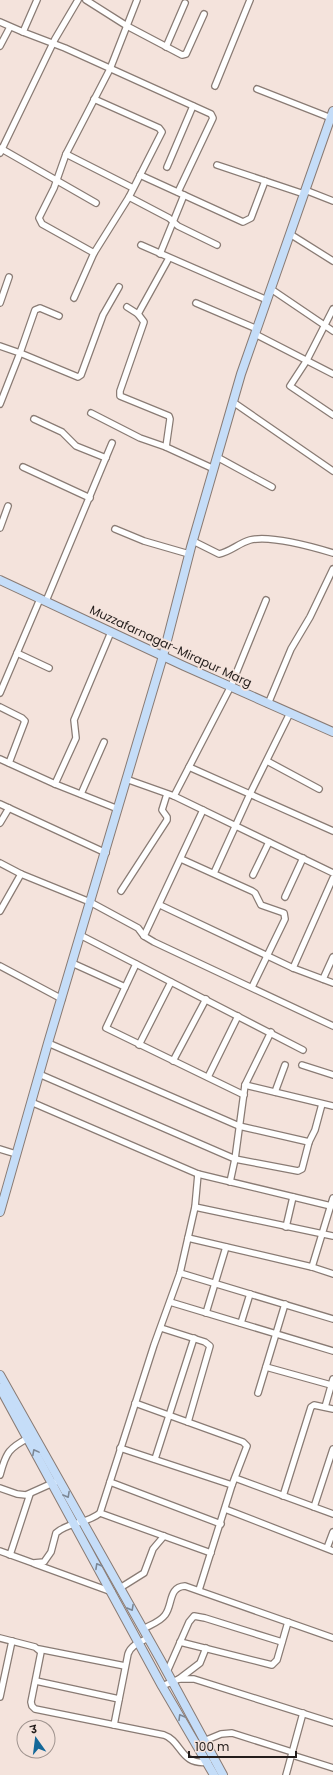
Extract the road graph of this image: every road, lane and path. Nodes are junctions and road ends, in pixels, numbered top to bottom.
1 (37, 0) edge
2 (78, 0) edge
3 (86, 0) edge
4 (137, 0) edge
5 (250, 0) edge
6 (185, 3) dead end
7 (204, 14) dead end
8 (0, 22) edge
9 (127, 26) junction
10 (10, 27) junction
11 (23, 32) junction
12 (53, 43) junction
13 (0, 46) edge
14 (166, 47) junction
15 (110, 69) junction
16 (215, 86) dead end
17 (257, 89) dead end
18 (94, 99) junction
19 (192, 106) junction
20 (332, 118) edge
21 (1, 150) edge
22 (66, 154) junction
23 (217, 165) dead end
24 (168, 167) dead end
25 (140, 175) junction
26 (56, 181) junction
27 (264, 181) junction
28 (134, 188) junction
29 (305, 192) junction
30 (181, 194) junction
31 (129, 197) junction
32 (333, 201) edge
33 (96, 203) dead end
34 (174, 222) junction
35 (290, 234) junction
36 (141, 245) dead end
37 (217, 245) dead end
38 (94, 254) junction
39 (160, 254) junction
40 (169, 258) junction
41 (333, 261) edge
42 (10, 277) dead end
43 (119, 287) dead end
44 (271, 289) junction
45 (74, 298) dead end
46 (267, 300) junction
47 (0, 303) edge
48 (196, 303) dead end
49 (127, 307) dead end
50 (333, 309) edge
51 (138, 314) junction
52 (59, 316) dead end
53 (324, 326) junction
54 (333, 331) edge
55 (256, 332) junction
56 (0, 346) edge
57 (20, 353) junction
58 (307, 360) junction
59 (333, 374) edge
60 (233, 402) junction
61 (0, 404) edge
62 (91, 413) dead end
63 (333, 415) edge
64 (34, 418) dead end
65 (112, 442) dead end
66 (166, 447) junction
67 (217, 457) junction
68 (106, 458) junction
69 (23, 467) dead end
70 (214, 469) junction
71 (333, 471) edge
72 (272, 487) dead end
73 (90, 498) junction
74 (8, 506) dead end
75 (0, 528) edge
76 (115, 529) dead end
77 (193, 541) junction
78 (333, 553) edge
79 (189, 554) junction
80 (333, 569) edge
81 (0, 580) edge
82 (43, 600) junction
83 (266, 600) dead end
84 (111, 632) junction
85 (17, 653) junction
86 (163, 656) junction
87 (49, 668) dead end
88 (231, 686) junction
89 (0, 693) edge
90 (268, 704) junction
91 (0, 708) edge
92 (290, 713) junction
93 (333, 732) edge
94 (104, 742) dead end
95 (0, 759) edge
96 (267, 761) junction
97 (9, 763) junction
98 (189, 767) junction
99 (126, 779) junction
100 (55, 784) junction
101 (319, 789) dead end
102 (82, 794) junction
103 (166, 794) junction
104 (250, 794) junction
105 (174, 796) junction
106 (0, 804) edge
107 (9, 808) junction
108 (118, 810) junction
109 (203, 810) junction
110 (0, 823) edge
111 (236, 826) junction
112 (333, 831) edge
113 (269, 842) junction
114 (106, 853) junction
115 (303, 858) junction
116 (181, 859) junction
117 (0, 863) edge
118 (214, 873) junction
119 (333, 873) edge
120 (21, 874) junction
121 (253, 875) dead end
122 (333, 878) edge
123 (121, 891) dead end
124 (285, 897) dead end
125 (90, 902) junction
126 (160, 905) junction
127 (0, 911) edge
128 (80, 935) junction
129 (144, 936) junction
130 (266, 956) junction
131 (333, 957) edge
132 (72, 963) junction
133 (136, 964) junction
134 (0, 966) edge
135 (293, 968) junction
136 (323, 979) junction
137 (171, 982) junction
138 (333, 983) edge
139 (125, 987) junction
140 (252, 987) junction
141 (62, 999) junction
142 (206, 999) junction
143 (238, 1016) junction
144 (333, 1026) edge
145 (270, 1032) junction
146 (48, 1042) junction
147 (139, 1045) junction
148 (303, 1050) dead end
149 (173, 1061) junction
150 (302, 1065) dead end
151 (285, 1066) dead end
152 (39, 1074) junction
153 (333, 1075) edge
154 (208, 1077) junction
155 (245, 1085) junction
156 (275, 1092) junction
157 (244, 1095) junction
158 (31, 1102) junction
159 (322, 1104) junction
160 (333, 1106) edge
161 (239, 1126) junction
162 (309, 1142) junction
163 (0, 1149) edge
164 (16, 1154) junction
165 (236, 1159) junction
166 (198, 1174) junction
167 (230, 1182) junction
168 (2, 1191) edge
169 (293, 1197) junction
170 (333, 1198) edge
171 (330, 1206) junction
172 (195, 1207) junction
173 (0, 1212) edge
174 (286, 1227) junction
175 (323, 1234) junction
176 (333, 1236) edge
177 (188, 1238) junction
178 (226, 1247) junction
179 (312, 1267) junction
180 (180, 1272) junction
181 (333, 1274) edge
182 (215, 1283) junction
183 (250, 1294) junction
184 (170, 1302) junction
185 (285, 1304) junction
186 (206, 1313) junction
187 (333, 1319) edge
188 (241, 1323) junction
189 (161, 1328) junction
190 (276, 1334) junction
191 (194, 1338) junction
192 (333, 1351) edge
193 (266, 1367) junction
194 (0, 1375) edge
195 (332, 1382) edge
196 (0, 1388) edge
197 (258, 1392) dead end
198 (135, 1403) junction
199 (325, 1407) junction
200 (333, 1409) edge
201 (168, 1415) junction
202 (188, 1422) junction
203 (30, 1437) junction
204 (120, 1448) junction
205 (333, 1449) edge
206 (155, 1459) junction
207 (0, 1475) edge
208 (235, 1478) junction
209 (55, 1482) junction
210 (110, 1482) junction
211 (232, 1485) junction
212 (0, 1488) edge
213 (30, 1494) junction
214 (283, 1496) junction
215 (314, 1507) junction
216 (225, 1509) junction
217 (100, 1514) junction
218 (333, 1514) edge
219 (78, 1523) junction
220 (221, 1524) junction
221 (333, 1532) edge
222 (164, 1536) junction
223 (327, 1548) junction
224 (0, 1551) edge
225 (333, 1551) edge
226 (211, 1552) junction
227 (10, 1554) junction
228 (33, 1563) junction
229 (116, 1590) junction
230 (199, 1590) junction
231 (288, 1622) junction
232 (143, 1629) junction
233 (0, 1638) edge
234 (148, 1638) junction
235 (333, 1638) edge
236 (12, 1641) junction
237 (140, 1642) junction
238 (180, 1642) junction
239 (282, 1642) junction
240 (206, 1648) junction
241 (39, 1649) junction
242 (125, 1666) junction
243 (167, 1672) junction
244 (36, 1680) junction
245 (175, 1680) junction
246 (162, 1686) junction
247 (0, 1697) edge
248 (119, 1699) junction
249 (304, 1713) junction
250 (333, 1723) edge
251 (114, 1724) junction
252 (204, 1741) junction
253 (292, 1753) junction
254 (211, 1762) junction
255 (333, 1768) edge
256 (214, 1775) edge
257 (223, 1775) edge
258 (286, 1775) edge

1 - 11 street
2 - 12 street
3 - 9 street
4 - 9 street
5 - 16 street
6 - 14 street
7 - 14 street
8 - 10 street
9 - 14 street
9 - 15 street
10 - 11 street
10 - 13 street
11 - 12 street
12 - 15 street
12 - 21 street
15 - 18 street
15 - 19 street
17 - 20 street
18 - 22 street
18 - 25 street
19 - 24 street
19 - 30 street
20 - 29 main road
21 - 26 street
22 - 26 street
22 - 28 street
23 - 27 street
25 - 28 street
25 - 30 street
26 - 33 street
26 - 38 street
27 - 29 street
27 - 30 street
28 - 31 street
29 - 32 street
29 - 35 main road
30 - 34 street
31 - 34 street
31 - 38 street
34 - 37 street
34 - 39 street
35 - 41 street
35 - 44 main road
36 - 39 street
38 - 45 street
39 - 40 street
40 - 46 street
40 - 51 street
42 - 47 street
43 - 57 street
44 - 46 main road
44 - 53 street
46 - 55 main road
48 - 55 street
49 - 51 street
50 - 53 street
51 - 66 street
52 - 57 street
53 - 54 street
53 - 58 street
55 - 58 street
55 - 60 main road
56 - 57 street
57 - 61 street
58 - 59 street
58 - 63 street
60 - 67 main road
60 - 71 street
62 - 66 street
64 - 68 street
65 - 68 street
66 - 70 street
67 - 70 main road
67 - 72 street
68 - 73 street
69 - 73 street
70 - 77 main road
73 - 82 street
74 - 75 street
76 - 79 street
77 - 78 street
77 - 79 main road
79 - 86 main road
80 - 90 street
81 - 82 main road, Muzzafarnagar-Mirapur Marg
82 - 84 main road, Muzzafarnagar-Mirapur Marg
82 - 85 street
83 - 88 street
84 - 86 main road, Muzzafarnagar-Mirapur Marg
84 - 100 street
85 - 87 street
85 - 89 street
86 - 88 main road, Muzzafarnagar-Mirapur Marg
86 - 99 main road
88 - 90 main road, Muzzafarnagar-Mirapur Marg
88 - 98 street
90 - 92 main road, Muzzafarnagar-Mirapur Marg
91 - 97 street
92 - 93 main road, Muzzafarnagar-Mirapur Marg
92 - 96 street
94 - 102 street
95 - 97 street
96 - 101 street
96 - 104 street
97 - 100 street
98 - 104 street
98 - 105 street
99 - 103 street
99 - 108 main road
100 - 102 street
102 - 108 street
103 - 105 street
103 - 123 street
104 - 111 street
104 - 112 street
105 - 109 street
106 - 107 street
107 - 110 street
107 - 114 street
108 - 114 main road
109 - 111 street
109 - 116 street
111 - 113 street
111 - 118 street
113 - 115 street
113 - 121 street
114 - 125 main road
115 - 119 street
115 - 124 street
116 - 118 street
116 - 126 street
117 - 120 street
118 - 130 street
120 - 125 street
120 - 127 street
122 - 135 street
125 - 128 main road
125 - 129 street
126 - 129 street
126 - 130 street
128 - 132 main road
128 - 133 street
129 - 140 street
130 - 135 street
130 - 140 street
131 - 136 street
132 - 139 street
132 - 141 main road
133 - 137 street
133 - 139 street
134 - 141 street
135 - 136 street
136 - 138 street
137 - 142 street
137 - 147 street
139 - 147 street
140 - 144 street
141 - 146 main road
142 - 143 street
142 - 149 street
143 - 145 street
143 - 154 street
145 - 148 street
145 - 155 street
146 - 152 main road
146 - 161 street
147 - 149 street
149 - 154 street
150 - 153 street
151 - 156 street
152 - 158 main road
152 - 165 street
154 - 157 street
155 - 156 street
155 - 157 street
156 - 159 street
157 - 161 street
158 - 164 main road
158 - 166 street
159 - 160 street
159 - 162 street
161 - 162 street
161 - 165 street
162 - 165 street
163 - 164 street
164 - 168 main road
165 - 167 street
166 - 167 street
166 - 172 street
167 - 169 street
168 - 173 main road
169 - 171 street
169 - 174 street
170 - 171 street
171 - 175 street
172 - 174 street
172 - 177 street
174 - 175 street
175 - 176 street
175 - 179 street
177 - 178 street
177 - 180 street
178 - 179 street
178 - 182 street
179 - 181 street
180 - 182 street
180 - 184 street
182 - 183 street
182 - 186 street
183 - 185 street
183 - 188 street
184 - 186 street
184 - 189 street
185 - 187 street
185 - 190 street
186 - 188 street
188 - 190 street
189 - 191 street
189 - 198 street
190 - 192 street
190 - 193 street
191 - 201 street
191 - 202 street
193 - 195 street
193 - 197 street
194 - 203 main road
195 - 199 street
196 - 203 main road
198 - 201 street
198 - 204 street
199 - 200 street
199 - 214 street
201 - 202 street
201 - 206 street
202 - 208 street
203 - 207 street
203 - 209 main road
204 - 206 street
204 - 210 street
205 - 215 street
206 - 211 street
208 - 211 street
208 - 214 street
209 - 213 street
209 - 219 main road
210 - 217 street
210 - 220 street
211 - 216 street
212 - 213 street
213 - 227 street
214 - 215 street
215 - 218 street
216 - 220 street
216 - 223 street
217 - 219 street
217 - 222 street
219 - 228 street
219 - 229 main road
220 - 226 street
221 - 223 street
222 - 226 street
222 - 229 street
223 - 225 street
224 - 227 street
226 - 230 street
227 - 228 street
228 - 229 street
229 -> 232 main road
229 - 237 main road
230 - 231 street
230 - 232 street
231 - 235 street
231 - 239 street
232 - 234 main road
233 - 236 street
234 - 237 street
234 - 243 main road
236 - 241 street
236 - 247 street
237 - 242 street
237 - 246 main road
238 - 239 street
238 - 240 street
238 - 243 street
239 - 240 street
240 - 245 street
241 - 242 street
241 - 244 street
242 - 248 street
243 - 245 main road
244 - 248 street
244 - 251 street
245 - 246 street
245 - 249 street
245 - 252 main road
254 -> 246 main road
248 - 251 street
249 - 250 street
249 - 253 street
251 - 254 street
252 - 253 street
252 - 254 main road
253 - 255 street
253 - 258 street
254 - 256 main road
254 - 257 main road

